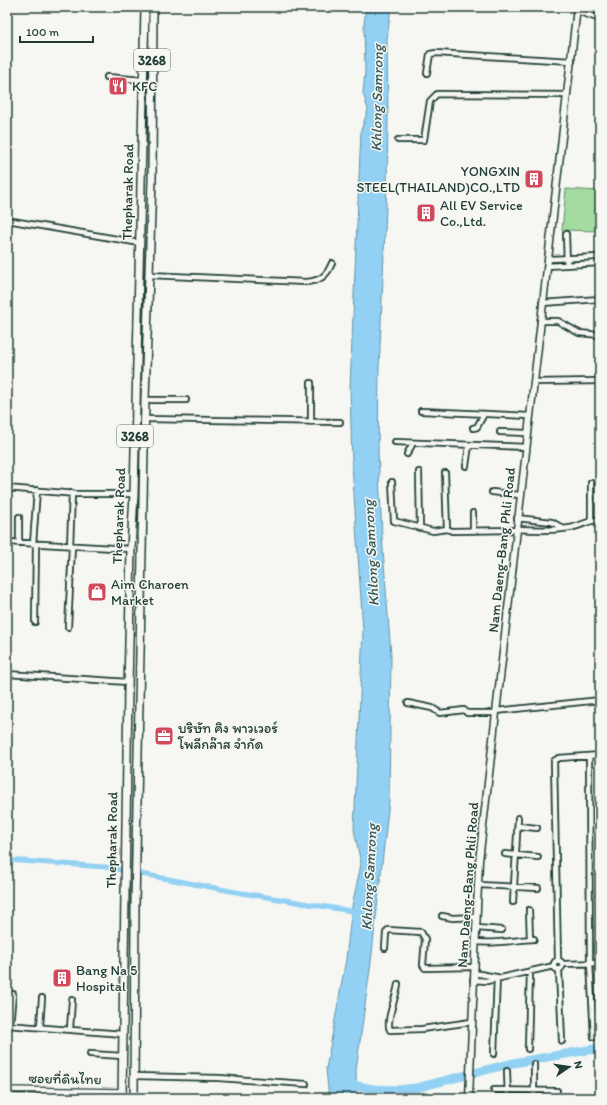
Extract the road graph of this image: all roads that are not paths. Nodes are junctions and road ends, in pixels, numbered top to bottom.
1 (145, 7) edge
2 (153, 7) edge
3 (577, 9) edge
4 (600, 19) edge
5 (572, 61) junction
6 (427, 73) dead end
7 (108, 77) dead end
8 (143, 80) junction
9 (567, 95) junction
10 (141, 137) junction
11 (152, 137) junction
12 (398, 140) dead end
13 (7, 220) edge
14 (566, 234) dead end
15 (140, 243) junction
16 (600, 257) edge
17 (567, 258) junction
18 (549, 259) junction
19 (332, 263) dead end
20 (600, 263) edge
21 (567, 265) junction
22 (547, 266) junction
23 (149, 275) junction
24 (600, 299) edge
25 (542, 303) junction
26 (540, 321) junction
27 (600, 335) edge
28 (600, 381) edge
29 (534, 382) junction
30 (311, 383) dead end
31 (145, 400) junction
32 (186, 400) dead end
33 (421, 411) dead end
34 (484, 414) junction
35 (529, 416) junction
36 (144, 420) junction
37 (311, 422) junction
38 (340, 422) dead end
39 (473, 428) dead end
40 (500, 432) dead end
41 (527, 433) junction
42 (395, 442) dead end
43 (413, 442) junction
44 (469, 445) junction
45 (526, 448) junction
46 (407, 454) dead end
47 (466, 466) dead end
48 (419, 472) dead end
49 (445, 473) dead end
50 (392, 482) dead end
51 (591, 483) dead end
52 (7, 488) edge
53 (37, 490) junction
54 (492, 492) dead end
55 (72, 493) junction
56 (134, 494) junction
57 (520, 495) junction
58 (473, 514) dead end
59 (19, 517) dead end
60 (517, 518) junction
61 (591, 520) junction
62 (600, 520) edge
63 (420, 528) junction
64 (562, 528) junction
65 (447, 529) junction
66 (516, 529) junction
67 (473, 531) junction
68 (7, 542) edge
69 (19, 543) junction
70 (35, 544) junction
71 (71, 546) junction
72 (131, 549) junction
73 (35, 622) dead end
74 (68, 627) dead end
75 (7, 674) edge
76 (128, 682) junction
77 (600, 700) edge
78 (408, 703) dead end
79 (496, 712) junction
80 (589, 756) junction
81 (600, 756) edge
82 (518, 818) dead end
83 (518, 826) junction
84 (538, 828) dead end
85 (505, 854) dead end
86 (516, 855) junction
87 (538, 857) dead end
88 (478, 885) junction
89 (514, 887) junction
90 (538, 888) dead end
91 (513, 902) dead end
92 (529, 910) dead end
93 (442, 916) dead end
94 (477, 917) junction
95 (477, 928) junction
96 (502, 930) dead end
97 (476, 942) junction
98 (385, 948) dead end
99 (558, 960) junction
100 (590, 963) junction
101 (600, 963) edge
102 (563, 964) junction
103 (554, 966) junction
104 (474, 970) junction
105 (559, 970) junction
106 (530, 971) junction
107 (497, 977) junction
108 (473, 980) junction
109 (398, 984) dead end
110 (12, 994) dead end
111 (42, 998) dead end
112 (72, 1000) dead end
113 (472, 1022) junction
114 (9, 1025) edge
115 (40, 1027) junction
116 (70, 1029) junction
117 (123, 1034) junction
118 (594, 1037) dead end
119 (562, 1041) dead end
120 (528, 1049) dead end
121 (90, 1054) dead end
122 (494, 1054) dead end
123 (123, 1056) junction
124 (534, 1064) dead end
125 (507, 1071) dead end
126 (134, 1076) junction
127 (306, 1084) dead end
128 (7, 1090) edge
129 (494, 1090) dead end
130 (508, 1090) junction
131 (534, 1091) junction
132 (557, 1091) dead end
133 (122, 1095) edge
134 (134, 1098) edge
135 (469, 1098) edge
136 (508, 1098) edge
137 (534, 1098) edge

1 - 8 main road, Thepharak Road / 3268
2 - 11 main road, Thepharak Road / 3268
3 - 4 street
3 - 5 main road, Nam Daeng-Bang Phli Road
5 - 6 street
5 - 9 main road, Nam Daeng-Bang Phli Road
7 - 8 street
8 - 10 main road, Thepharak Road / 3268
9 - 12 street
9 - 18 main road, Nam Daeng-Bang Phli Road
10 - 11 main road
10 - 15 main road, Thepharak Road / 3268
11 - 23 main road, Thepharak Road / 3268
13 - 15 street
14 - 17 street
15 - 56 main road, Thepharak Road / 3268
16 - 17 street
17 - 18 street
17 - 21 street
18 - 22 main road, Nam Daeng-Bang Phli Road
19 - 23 street
20 - 21 street
21 - 22 street
22 - 25 main road, Nam Daeng-Bang Phli Road
23 - 31 main road, Thepharak Road / 3268
24 - 25 street
25 - 26 main road, Nam Daeng-Bang Phli Road
26 - 27 street
26 - 29 main road, Nam Daeng-Bang Phli Road
28 - 29 street
29 - 35 main road, Nam Daeng-Bang Phli Road
30 - 37 street
31 - 32 street
31 - 36 main road, Thepharak Road / 3268
33 - 34 street
34 - 35 street
34 - 39 street
35 - 41 main road, Nam Daeng-Bang Phli Road
36 - 37 street
36 - 126 main road, Thepharak Road / 3268
37 - 38 street
40 - 41 street
41 - 45 main road, Nam Daeng-Bang Phli Road
42 - 43 street
43 - 44 street
43 - 46 street
44 - 45 street
44 - 47 street
45 - 57 main road, Nam Daeng-Bang Phli Road
48 - 63 street
49 - 65 street
50 - 63 street
51 - 61 street
52 - 53 street
53 - 55 street
53 - 70 street
54 - 57 street
55 - 56 street
55 - 71 street
56 - 72 main road, Thepharak Road / 3268
57 - 60 main road, Nam Daeng-Bang Phli Road
58 - 67 street
59 - 69 street
60 - 64 street
60 - 66 main road, Nam Daeng-Bang Phli Road
61 - 62 street
61 - 64 street
63 - 65 street
64 - 66 street
65 - 67 street
66 - 67 street
66 - 79 main road, Nam Daeng-Bang Phli Road
68 - 69 street
69 - 70 street
70 - 71 street
70 - 73 street
71 - 72 street
71 - 74 street
72 - 76 main road, Thepharak Road / 3268
75 - 76 street
76 - 117 main road, Thepharak Road / 3268
77 - 79 street
78 - 79 street
79 - 88 main road, Nam Daeng-Bang Phli Road
80 - 81 street
80 - 99 street
80 - 100 street
82 - 83 street
83 - 84 street
83 - 86 street
85 - 86 street
86 - 87 street
86 - 89 street
88 - 89 street
88 - 94 main road, Nam Daeng-Bang Phli Road
89 - 90 street
89 - 91 street
92 - 97 street
93 - 94 street
94 - 95 main road, Nam Daeng-Bang Phli Road
95 - 96 street
95 - 97 main road, Nam Daeng-Bang Phli Road
97 - 104 main road, Nam Daeng-Bang Phli Road
98 - 104 street
99 - 102 street
99 - 103 street
100 - 101 street
100 - 102 street
100 - 118 street
102 - 105 street
103 - 105 street
103 - 106 street
104 - 107 street
104 - 108 main road, Nam Daeng-Bang Phli Road
105 - 119 street
106 - 107 street
106 - 120 street
107 - 108 street
107 - 122 street
108 - 113 main road, Nam Daeng-Bang Phli Road
109 - 113 street
110 - 114 street
111 - 115 street
112 - 116 street
113 - 135 main road, Nam Daeng-Bang Phli Road
114 - 115 street
115 - 116 street
116 - 117 street
117 - 123 main road, Thepharak Road / 3268
121 - 123 street
123 - 133 main road, Thepharak Road / 3268
124 - 131 street
125 - 130 street
126 - 127 street
126 - 134 main road, Thepharak Road / 3268
128 - 133 street, ซอยที่ดินไทย
129 - 130 street
130 - 131 street
130 - 136 street
131 - 132 street
131 - 137 street

